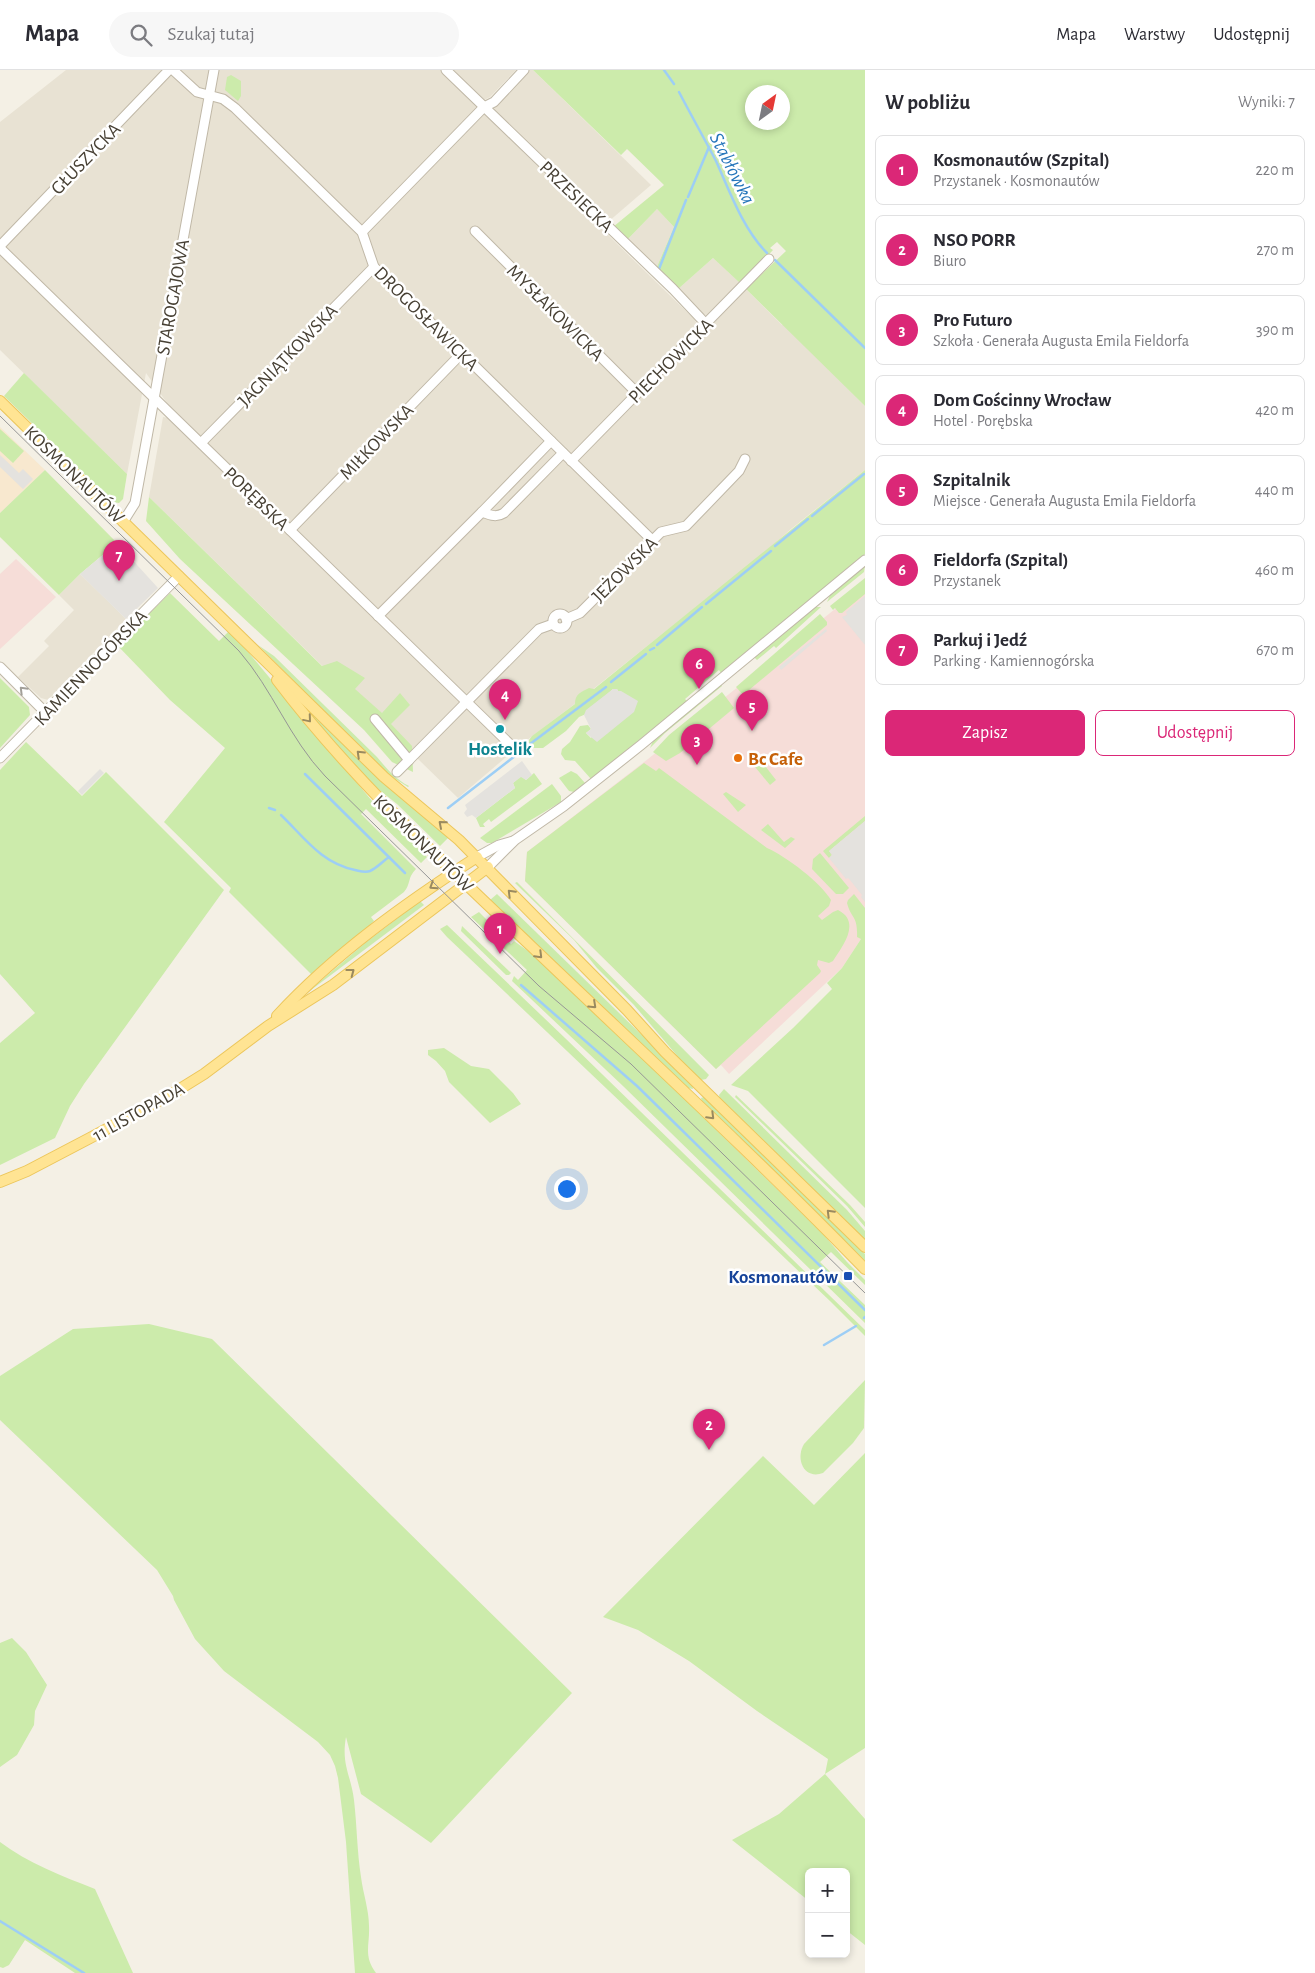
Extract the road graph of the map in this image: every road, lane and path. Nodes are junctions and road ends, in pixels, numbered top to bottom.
1 (169, 70) edge
2 (173, 70) edge
3 (214, 70) edge
4 (446, 70) edge
5 (524, 70) edge
6 (210, 95) junction
7 (484, 107) junction
8 (475, 231) dead end
9 (362, 232) junction
10 (0, 247) edge
11 (769, 259) dead end
12 (374, 267) junction
13 (706, 324) junction
14 (462, 353) junction
15 (637, 393) junction
16 (154, 396) junction
17 (0, 401) edge
18 (551, 441) junction
19 (201, 443) junction
20 (563, 453) junction
21 (745, 459) dead end
22 (571, 461) junction
23 (482, 512) junction
24 (123, 522) junction
25 (290, 530) junction
26 (652, 540) junction
27 (865, 560) edge
28 (179, 576) junction
29 (378, 616) junction
30 (257, 653) junction
31 (0, 667) edge
32 (466, 703) junction
33 (45, 712) junction
34 (374, 719) dead end
35 (514, 748) dead end
36 (0, 758) edge
37 (408, 760) junction
38 (397, 772) dead end
39 (514, 840) junction
40 (477, 858) junction
41 (488, 868) junction
42 (454, 872) junction
43 (467, 884) junction
44 (268, 1026) junction
45 (0, 1182) edge
46 (865, 1247) edge
47 (865, 1269) edge

1 - 10 street, GŁUSZYCKA
2 - 6 street, DROGOSŁAWICKA
3 - 6 street, STAROGAJOWA
4 - 7 street, PRZESIECKA
5 - 7 street
6 - 9 street, DROGOSŁAWICKA
6 - 16 street, STAROGAJOWA
7 - 9 street
7 - 13 street, PRZESIECKA
8 - 15 street, MYSŁAKOWICKA
9 - 12 street, DROGOSŁAWICKA
10 - 16 street, PORĘBSKA
11 - 13 street, PIECHOWICKA
12 - 14 street, DROGOSŁAWICKA
12 - 19 street, JAGNIĄTKOWSKA
13 - 15 street, PIECHOWICKA
14 - 18 street, DROGOSŁAWICKA
14 - 25 street, MIŁKOWSKA
15 - 22 street, PIECHOWICKA
16 - 19 street, PORĘBSKA
16 - 24 street, STAROGAJOWA
17 - 24 main road, KOSMONAUTÓW
18 - 20 street, DROGOSŁAWICKA
18 - 23 street
19 - 25 street, PORĘBSKA
20 - 22 street, DROGOSŁAWICKA
20 - 23 street
21 - 26 street, JEŻOWSKA
22 - 26 street, DROGOSŁAWICKA
23 - 29 street
24 - 28 main road, KOSMONAUTÓW
25 - 29 street, PORĘBSKA
26 - 32 street, JEŻOWSKA
27 - 39 street
28 - 30 main road, KOSMONAUTÓW
28 - 33 street, KAMIENNOGÓRSKA
29 - 32 street, PORĘBSKA
40 -> 30 main road, KOSMONAUTÓW
30 -> 42 main road, KOSMONAUTÓW
33 -> 31 street
32 - 35 street, PORĘBSKA
32 - 37 street, JEŻOWSKA
33 - 36 street, KAMIENNOGÓRSKA
34 - 37 street
37 - 38 street, JEŻOWSKA
39 - 40 street
39 - 41 street
40 - 41 main road, KOSMONAUTÓW
40 - 42 main road, 11 LISTOPADA
41 - 43 main road, 11 LISTOPADA
46 -> 41 main road, KOSMONAUTÓW
42 - 43 main road, KOSMONAUTÓW
42 -> 44 main road, 11 LISTOPADA
44 -> 43 main road, 11 LISTOPADA
43 -> 47 main road, KOSMONAUTÓW
44 - 45 main road, 11 LISTOPADA

